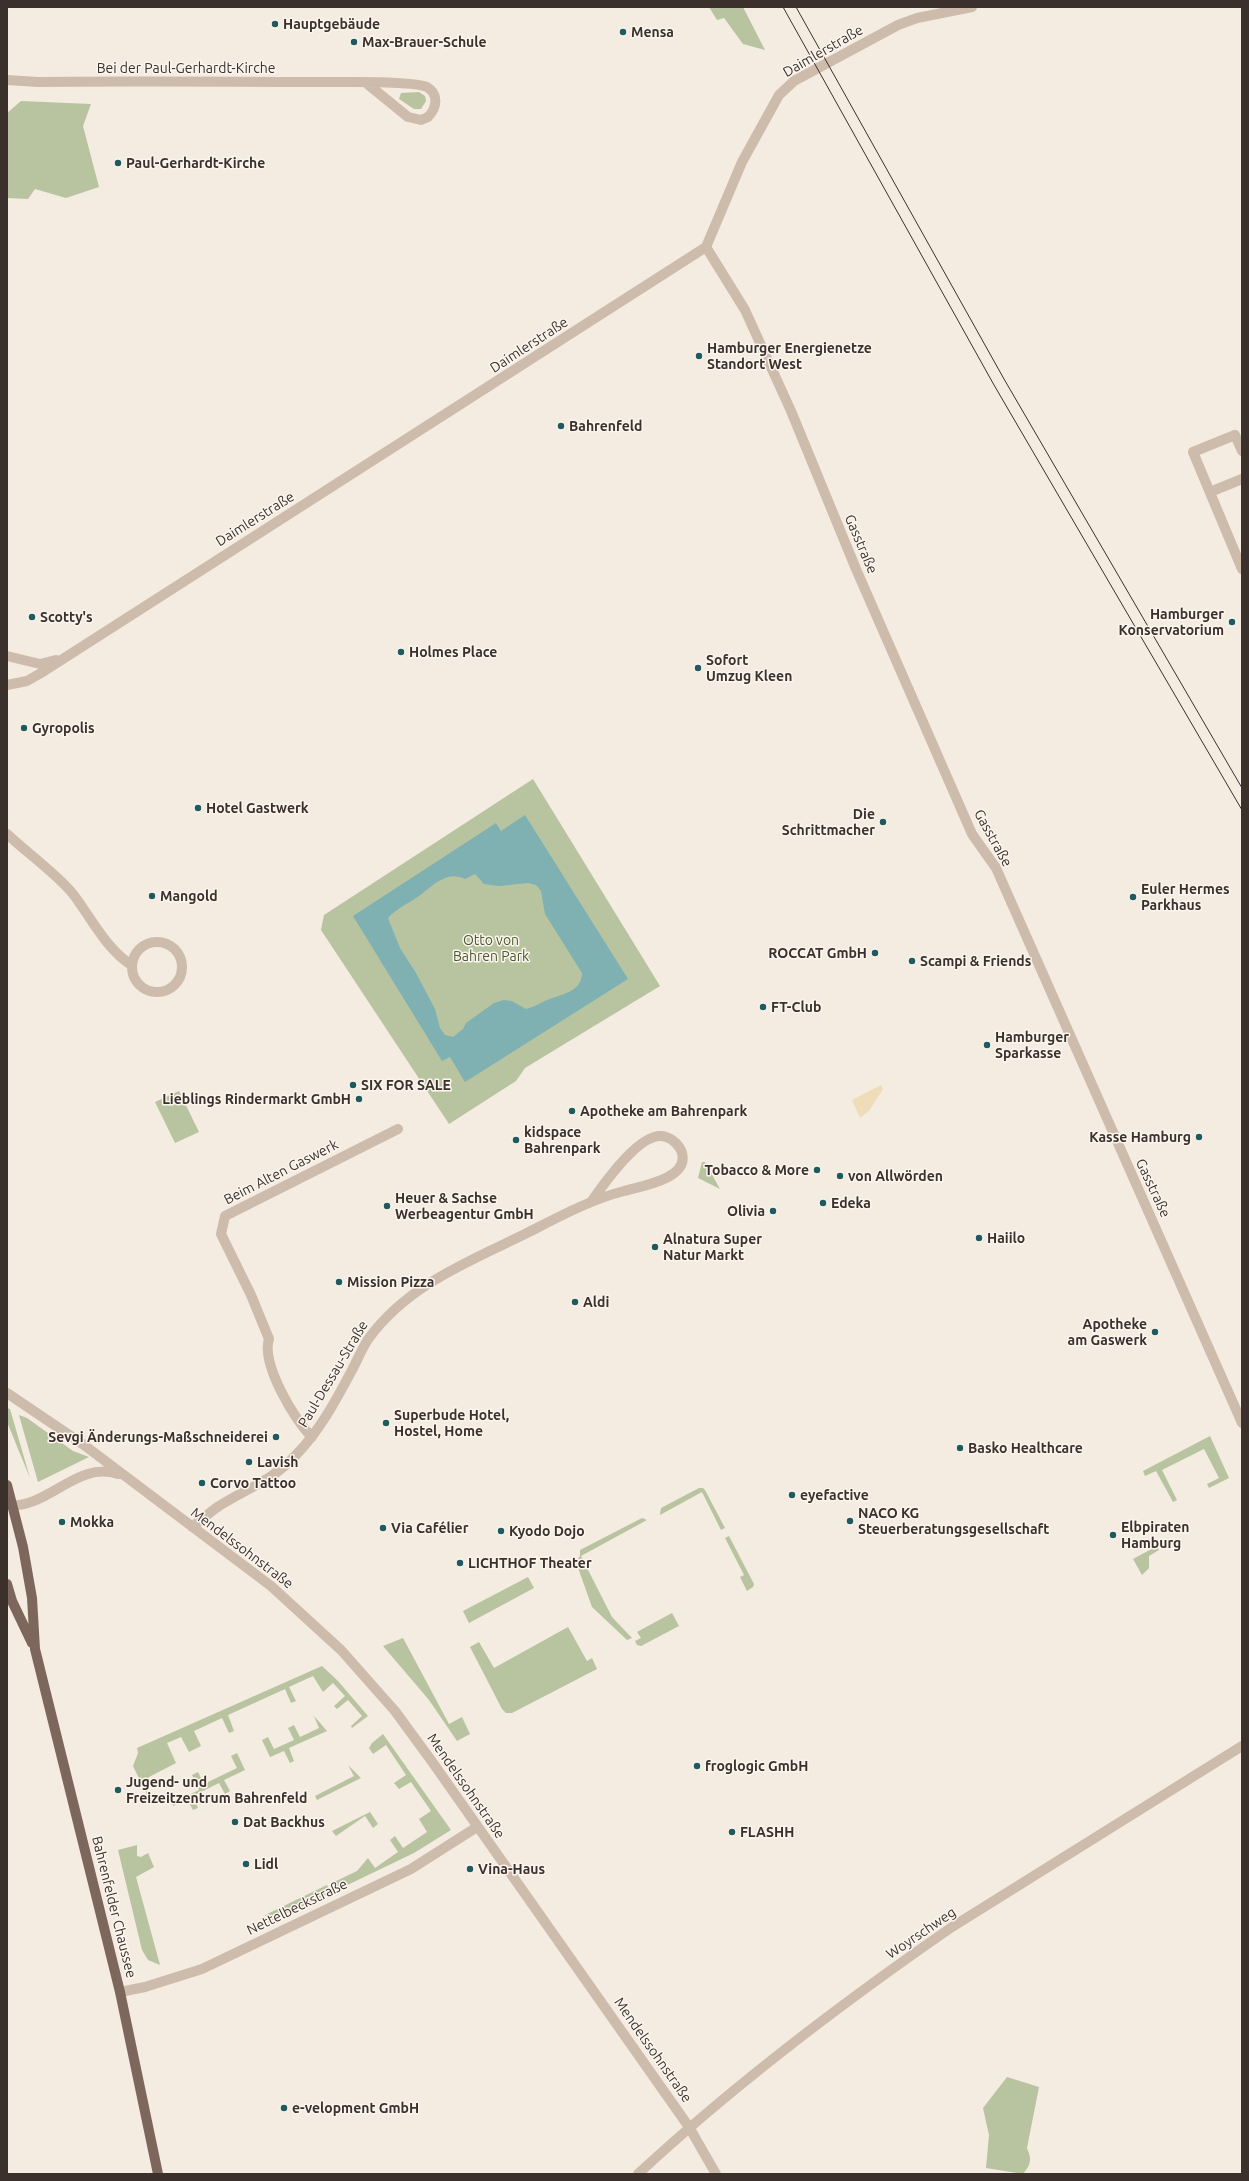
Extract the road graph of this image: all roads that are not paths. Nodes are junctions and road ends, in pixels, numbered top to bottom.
1 (972, 7) edge
2 (7, 80) edge
3 (365, 82) junction
4 (706, 247) junction
5 (1242, 451) edge
6 (1242, 479) edge
7 (1210, 492) junction
8 (1242, 569) edge
9 (7, 656) edge
10 (63, 658) junction
11 (7, 685) edge
12 (7, 834) edge
13 (131, 965) junction
14 (398, 1129) dead end
15 (591, 1202) junction
16 (7, 1393) edge
17 (1242, 1423) edge
18 (312, 1437) junction
19 (124, 1476) junction
20 (7, 1485) edge
21 (10, 1506) edge
22 (192, 1527) junction
23 (7, 1584) edge
24 (35, 1649) junction
25 (1242, 1746) edge
26 (477, 1827) junction
27 (120, 1992) junction
28 (690, 2127) junction
29 (158, 2174) edge
30 (638, 2174) edge
31 (716, 2174) edge

1 - 4 street, Daimlerstraße
2 - 3 street, Bei der Paul-Gerhardt-Kirche
3 - 3 street, Bei der Paul-Gerhardt-Kirche
4 - 10 street, Daimlerstraße
4 - 17 street, Gasstraße
5 - 7 street
6 - 7 street
7 - 8 street
9 - 10 street, Daimlerstraße
10 - 11 street, Daimlerstraße
12 - 13 street
13 - 13 street
14 - 18 street, Beim Alten Gaswerk
15 - 15 street, Paul-Dessau-Straße
15 - 18 street, Paul-Dessau-Straße
16 - 19 street, Mendelssohnstraße
18 - 22 street, Paul-Dessau-Straße
19 - 21 street, Mendelssohnstraße
19 - 22 street, Mendelssohnstraße
20 - 21 main road, Bahrenfelder Chaussee
21 - 24 main road, Bahrenfelder Chaussee
22 - 26 street, Mendelssohnstraße
23 - 24 main road, Bahrenfelder Chaussee
24 - 27 main road, Bahrenfelder Chaussee
25 - 28 street, Woyrschweg
26 - 27 street, Nettelbeckstraße
26 - 28 street, Mendelssohnstraße
27 - 29 main road, Bahrenfelder Chaussee
28 - 30 street, Woyrschweg
28 - 31 street, Mendelssohnstraße

